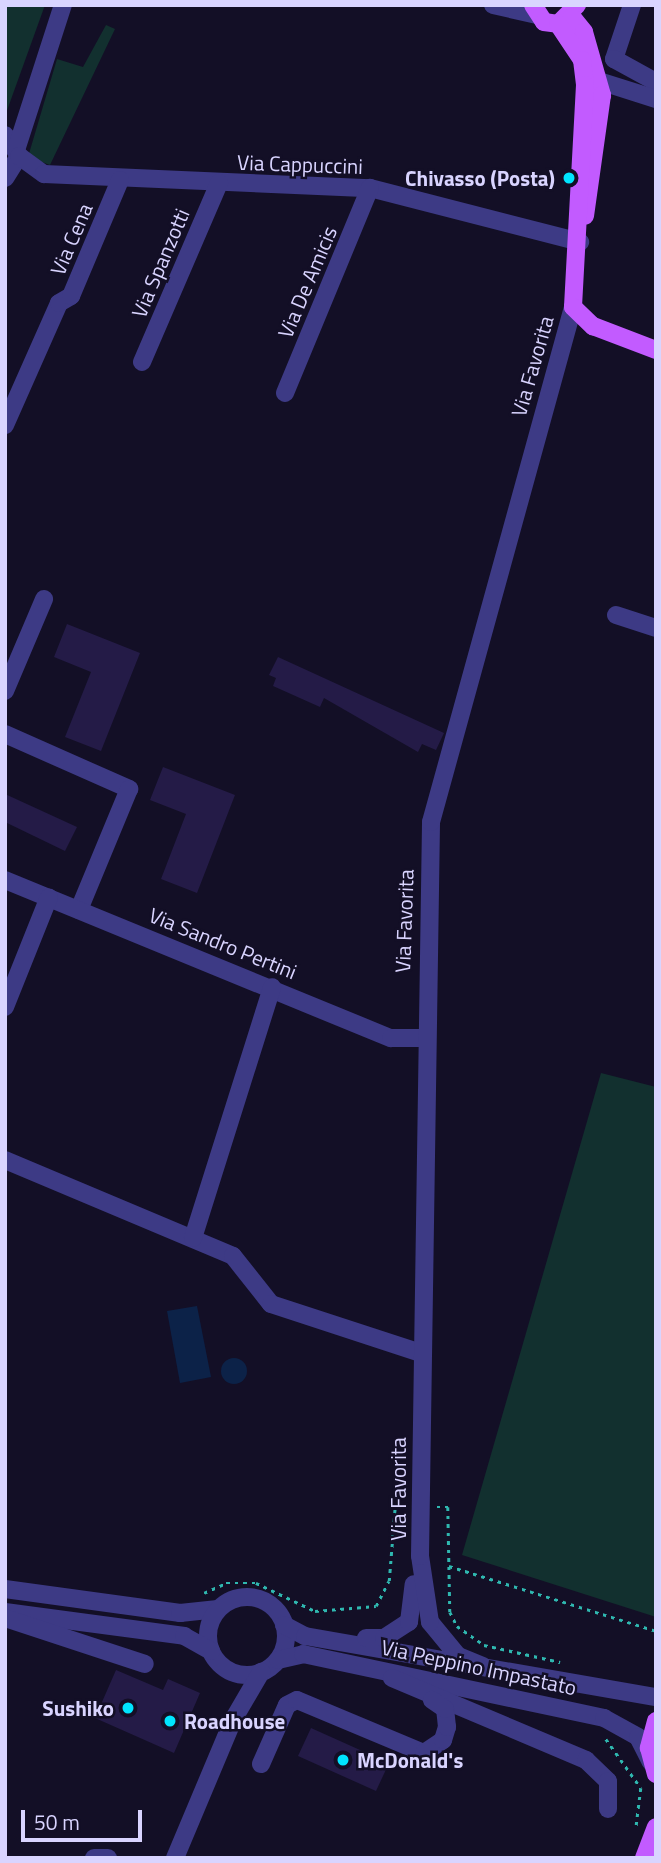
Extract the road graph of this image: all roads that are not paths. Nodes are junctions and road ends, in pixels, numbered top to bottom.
1 (63, 5) edge
2 (493, 5) edge
3 (632, 5) edge
4 (535, 10) edge
5 (569, 15) edge
6 (599, 81) junction
7 (656, 82) edge
8 (656, 99) edge
9 (12, 142) edge
10 (5, 178) edge
11 (120, 180) junction
12 (219, 183) junction
13 (370, 188) junction
14 (580, 237) junction
15 (573, 307) junction
16 (656, 350) edge
17 (142, 362) dead end
18 (285, 393) dead end
19 (5, 425) edge
20 (44, 599) dead end
21 (616, 615) dead end
22 (656, 628) edge
23 (5, 691) edge
24 (5, 734) edge
25 (5, 880) edge
26 (49, 897) junction
27 (79, 910) junction
28 (272, 988) junction
29 (5, 1007) edge
30 (424, 1038) junction
31 (5, 1160) edge
32 (193, 1238) junction
33 (421, 1353) junction
34 (420, 1556) junction
35 (5, 1589) edge
36 (218, 1609) junction
37 (5, 1615) edge
38 (281, 1619) junction
39 (211, 1651) junction
40 (278, 1660) junction
41 (145, 1664) dead end
42 (367, 1666) junction
43 (484, 1666) junction
44 (228, 1670) junction
45 (261, 1672) junction
46 (424, 1694) junction
47 (656, 1697) edge
48 (233, 1720) junction
49 (656, 1721) edge
50 (261, 1764) dead end
51 (654, 1768) edge
52 (608, 1809) dead end
53 (656, 1827) edge
54 (94, 1858) edge
55 (108, 1858) edge
56 (174, 1858) edge
57 (644, 1858) edge

1 - 9 street
2 - 4 street
3 - 7 street
4 - 5 main road
5 - 6 main road
5 - 14 main road
6 - 8 street
6 - 14 main road
9 - 10 street
9 - 11 street, Via Cappuccini
11 - 12 street, Via Cappuccini
11 - 19 street, Via Cena
12 - 13 street, Via Cappuccini
12 - 17 street, Via Spanzotti
13 - 14 street, Via Cappuccini
13 - 18 street, Via De Amicis
14 - 15 main road
15 - 16 main road
15 - 30 street, Via Favorita
20 - 23 street
21 - 22 street
24 - 27 street
25 - 26 street, Via Sandro Pertini
26 - 27 street, Via Sandro Pertini
26 - 29 street
27 - 28 street, Via Sandro Pertini
28 - 30 street, Via Sandro Pertini
28 - 32 street
30 - 33 street, Via Favorita
31 - 32 street
32 - 33 street
33 - 34 street, Via Favorita
34 - 38 street, Via Favorita
34 - 43 street, Via Favorita
35 - 36 street
36 - 38 street
36 - 39 street
37 - 39 street
37 - 41 street
38 - 40 street
38 - 43 street, Via Peppino Impastato
39 - 44 street
40 - 42 street, Via Peppino Impastato
40 - 45 street
42 - 46 street
42 - 51 street, Via Peppino Impastato
43 - 47 street, Via Peppino Impastato
44 - 45 street
44 - 48 street
45 - 48 street
46 - 50 street
46 - 52 street
48 - 56 street
49 - 51 main road
53 - 57 main road
54 - 55 street

